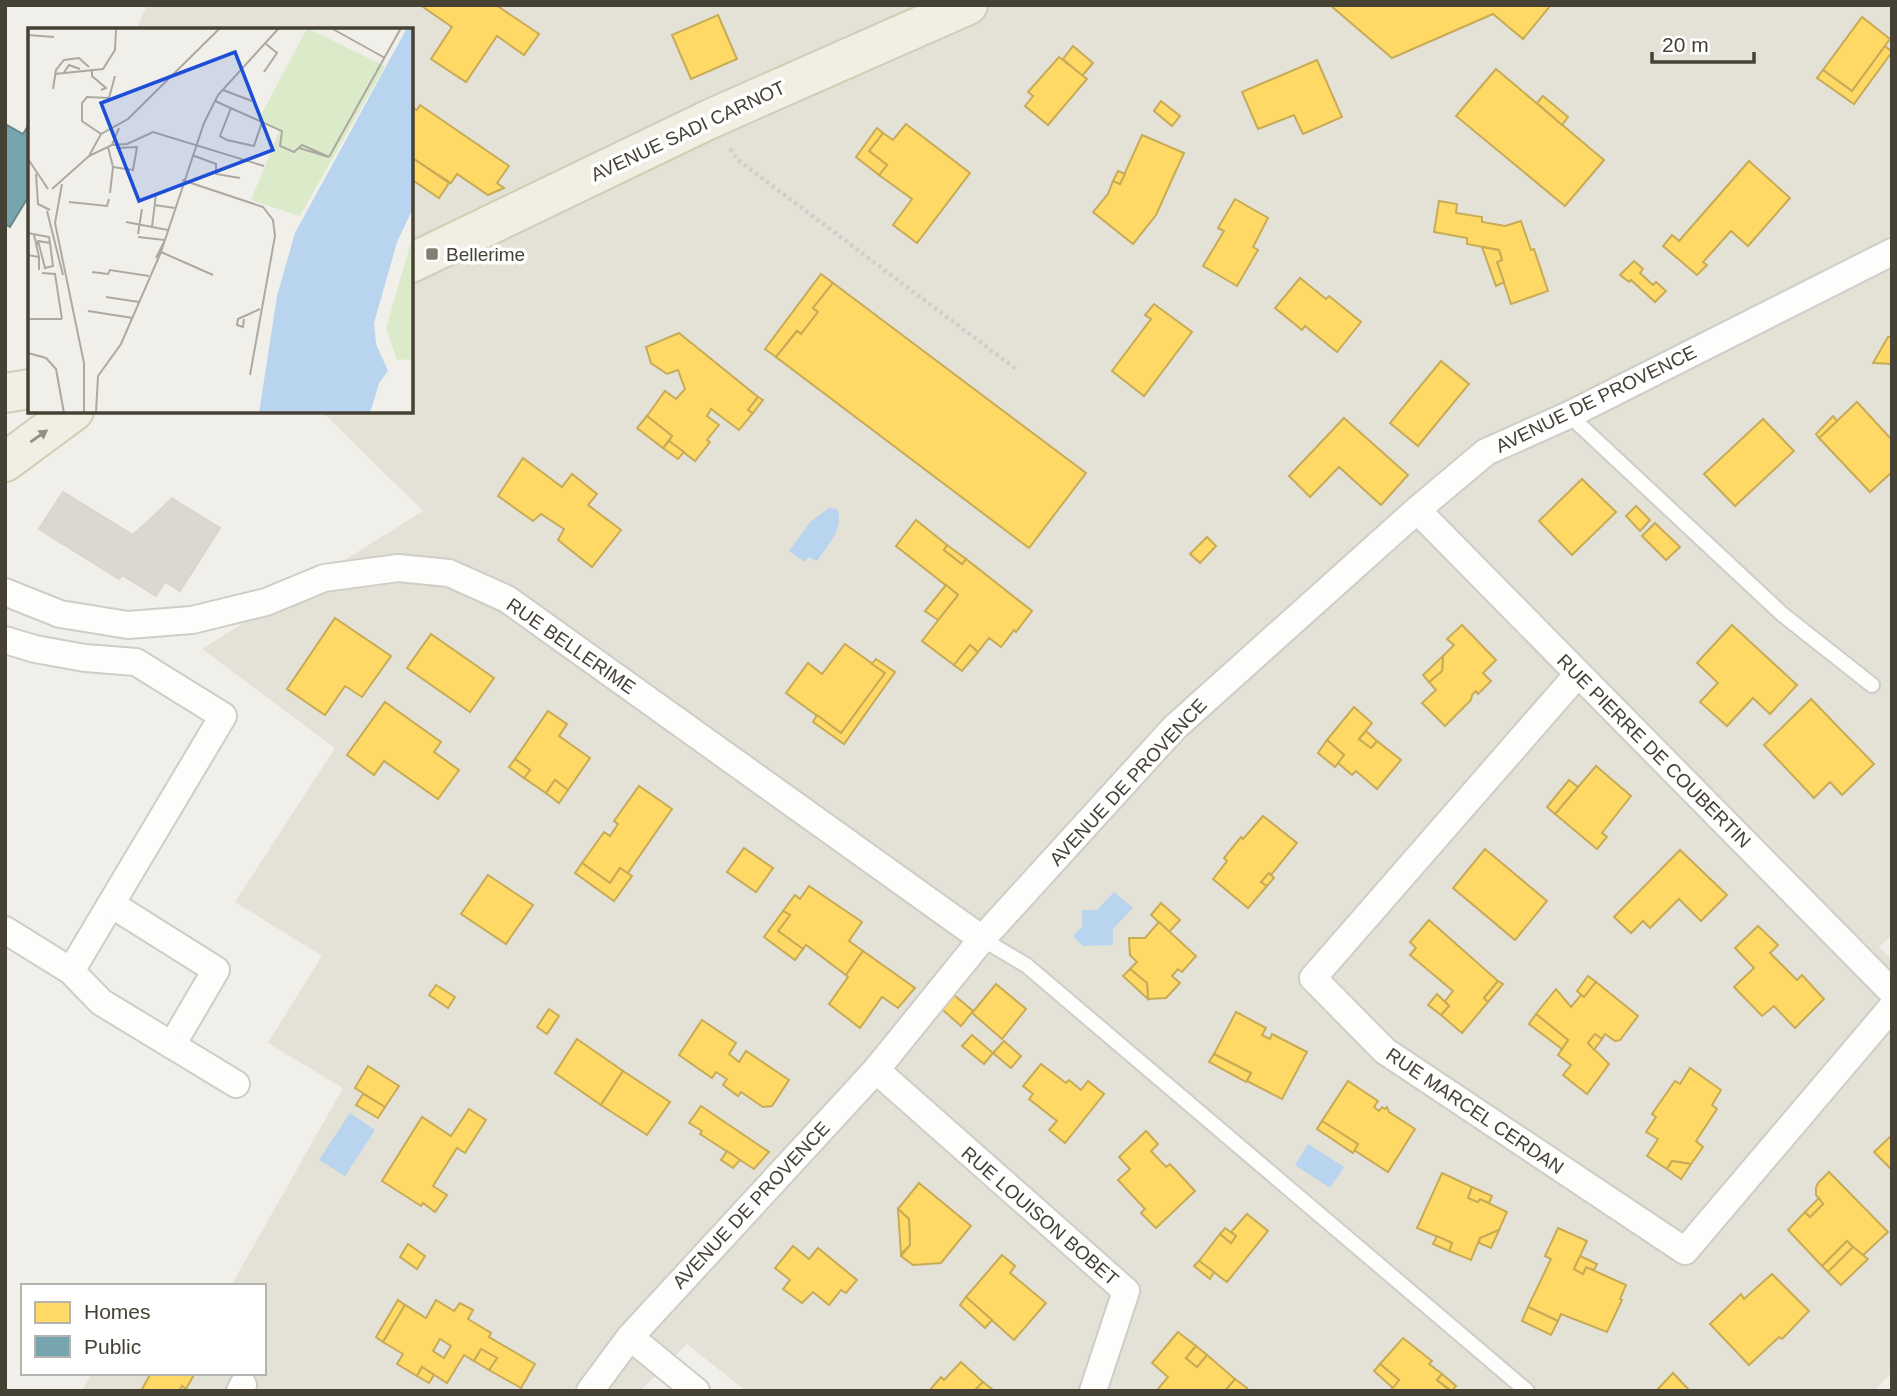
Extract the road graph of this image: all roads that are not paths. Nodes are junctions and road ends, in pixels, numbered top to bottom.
1 (968, 5) edge
2 (1892, 253) edge
3 (413, 262) edge
4 (28, 389) edge
5 (5, 393) edge
6 (71, 413) edge
7 (1569, 415) junction
8 (5, 462) edge
9 (1417, 510) junction
10 (9, 591) edge
11 (5, 640) edge
12 (1578, 674) junction
13 (1872, 685) dead end
14 (111, 904) junction
15 (5, 930) edge
16 (982, 939) junction
17 (71, 971) junction
18 (1892, 992) edge
19 (1892, 1007) edge
20 (172, 1045) junction
21 (876, 1070) junction
22 (236, 1084) dead end
23 (630, 1337) junction
24 (590, 1391) edge
25 (696, 1391) edge
26 (1093, 1391) edge
27 (1527, 1391) edge

1 - 3 main road, AVENUE SADI CARNOT
2 - 7 street, AVENUE DE PROVENCE
4 - 5 main road
8 -> 6 main road
7 - 9 street, AVENUE DE PROVENCE
7 - 13 lane
9 - 12 street, RUE PIERRE DE COUBERTIN
9 - 16 street, AVENUE DE PROVENCE
10 - 16 street, RUE BELLERIME
11 - 14 street
12 - 18 street, RUE PIERRE DE COUBERTIN
12 - 19 street, RUE MARCEL CERDAN
14 - 17 street
14 - 20 street
15 - 17 street
16 - 21 street, AVENUE DE PROVENCE
16 - 27 lane
17 - 20 street
20 - 22 street
21 - 23 street, AVENUE DE PROVENCE
21 - 26 street, RUE LOUISON BOBET
23 - 24 street, AVENUE DE PROVENCE
23 - 25 street

